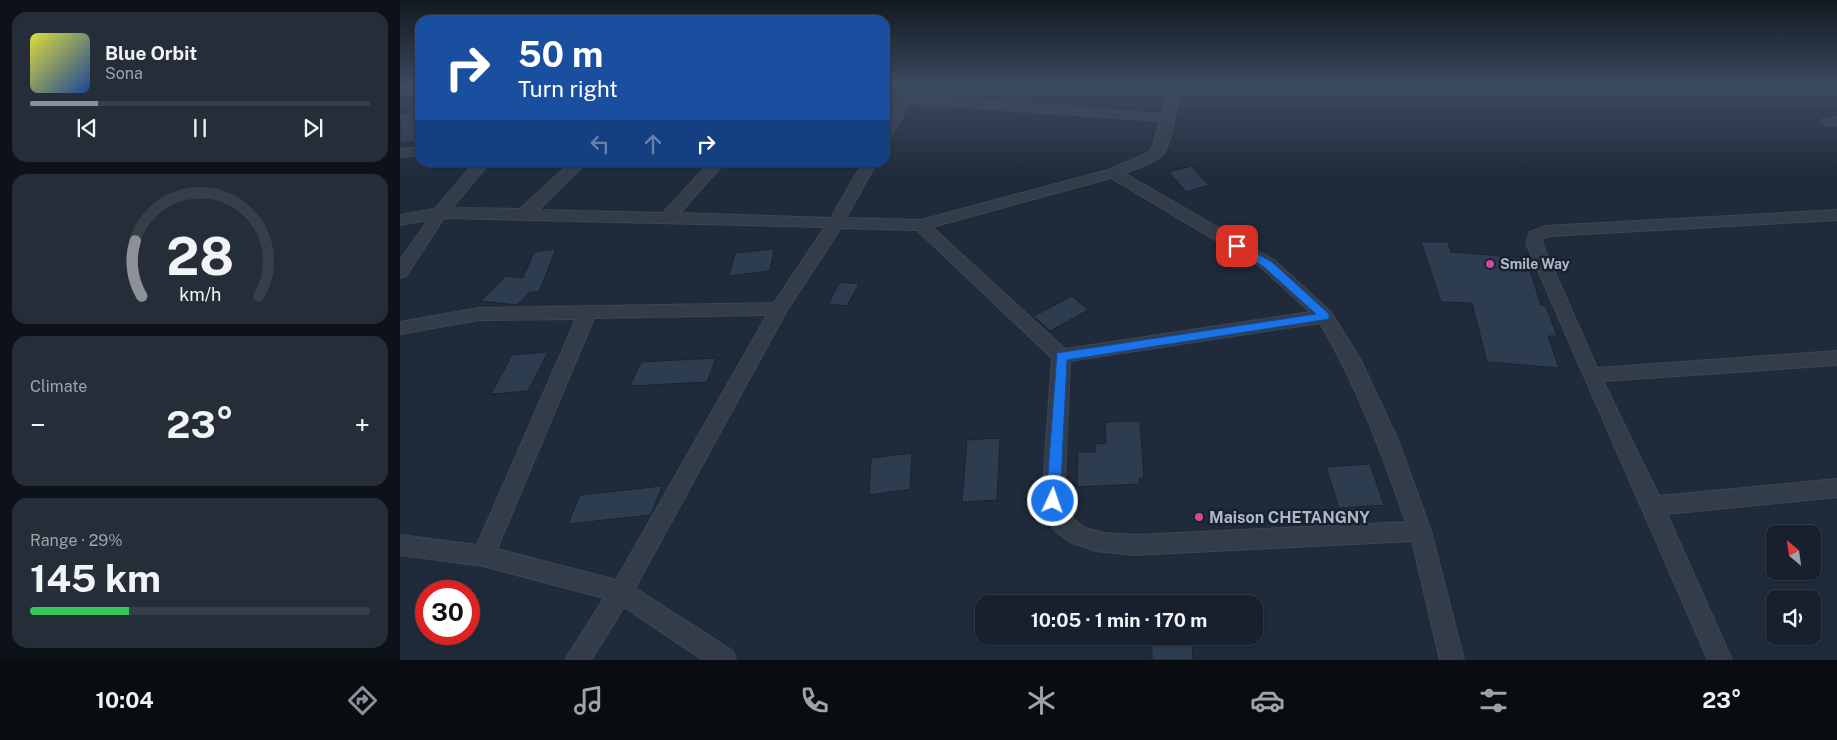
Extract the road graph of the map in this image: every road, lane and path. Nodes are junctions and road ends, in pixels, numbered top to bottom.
1 (1138, 116) edge
2 (1168, 118) joint
3 (415, 152) edge
4 (400, 153) edge
5 (479, 167) edge
6 (575, 167) edge
7 (713, 167) edge
8 (867, 167) edge
9 (1113, 173) junction
10 (440, 213) junction
11 (524, 214) junction
12 (1837, 215) edge
13 (668, 217) junction
14 (400, 220) edge
15 (836, 223) junction
16 (921, 225) junction
17 (400, 272) edge
18 (779, 309) junction
19 (587, 314) junction
20 (1326, 316) junction
21 (400, 328) edge
22 (1061, 356) junction
23 (1837, 358) edge
24 (1591, 376) junction
25 (1837, 488) edge
26 (1653, 506) junction
27 (1420, 530) junction
28 (401, 546) edge
29 (482, 556) junction
30 (621, 592) junction
31 (577, 660) edge
32 (724, 660) edge
33 (1452, 660) edge
34 (1720, 660) edge

1 - 2 street
2 - 9 street
3 - 4 street
5 - 10 street
6 - 11 street
7 - 13 street
8 - 15 street
9 - 16 street
9 - 20 street
10 - 11 street
10 - 14 street
10 - 17 street
11 - 13 street
12 - 24 street
13 - 15 street
15 - 16 street
15 - 18 street
16 - 22 street
18 - 19 street
18 - 30 street
19 - 21 street
19 - 29 street
20 - 22 street
20 - 27 street
22 - 27 street
23 - 24 street
24 - 26 street
25 - 26 street
26 - 34 street
27 - 33 street
28 - 29 street
29 - 30 street
30 - 31 street
30 - 32 street

